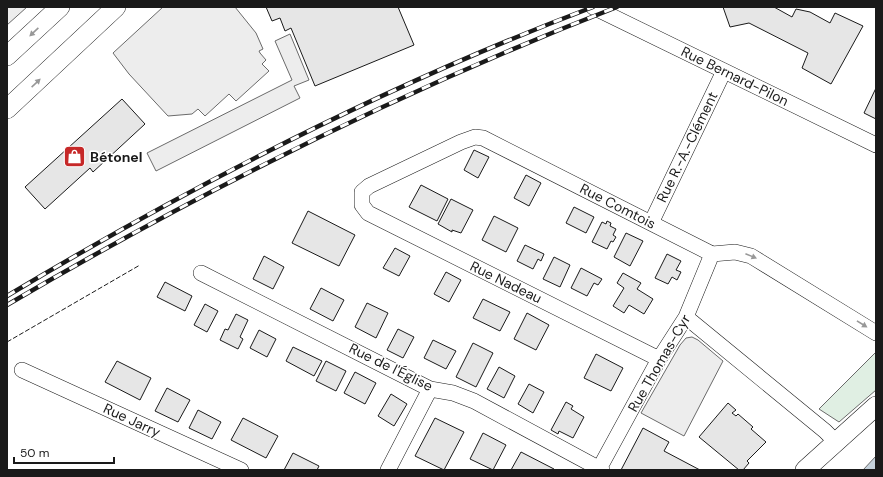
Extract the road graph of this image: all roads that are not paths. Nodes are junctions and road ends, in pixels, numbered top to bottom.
1 (60, 7) edge
2 (116, 7) edge
3 (593, 7) edge
4 (7, 56) edge
5 (724, 71) junction
6 (7, 109) edge
7 (876, 145) edge
8 (360, 199) joint
9 (651, 223) junction
10 (712, 254) junction
11 (201, 273) dead end
12 (686, 317) junction
13 (876, 333) edge
14 (659, 358) junction
15 (22, 370) dead end
16 (430, 389) junction
17 (876, 406) edge
18 (836, 442) junction
19 (601, 469) edge
20 (241, 470) edge
21 (388, 470) edge
22 (805, 470) edge

1 -> 4 main road
6 -> 2 main road
3 - 5 street, Rue Bernard-Pilon
5 - 7 street, Rue Bernard-Pilon
5 - 9 street, Rue R.-A.-Clément
8 - 9 street, Rue Comtois
8 - 14 street, Rue Nadeau
9 - 10 street, Rue Comtois
10 - 12 street, Rue Thomas-Cyr
10 -> 13 street
11 - 16 street, Rue de l'Église
12 - 14 street, Rue Thomas-Cyr
12 - 18 street
14 - 19 street, Rue Thomas-Cyr
15 - 20 street, Rue Jarry
16 - 19 street, Rue de l'Église
16 - 21 street
17 - 18 main road
18 - 22 main road

